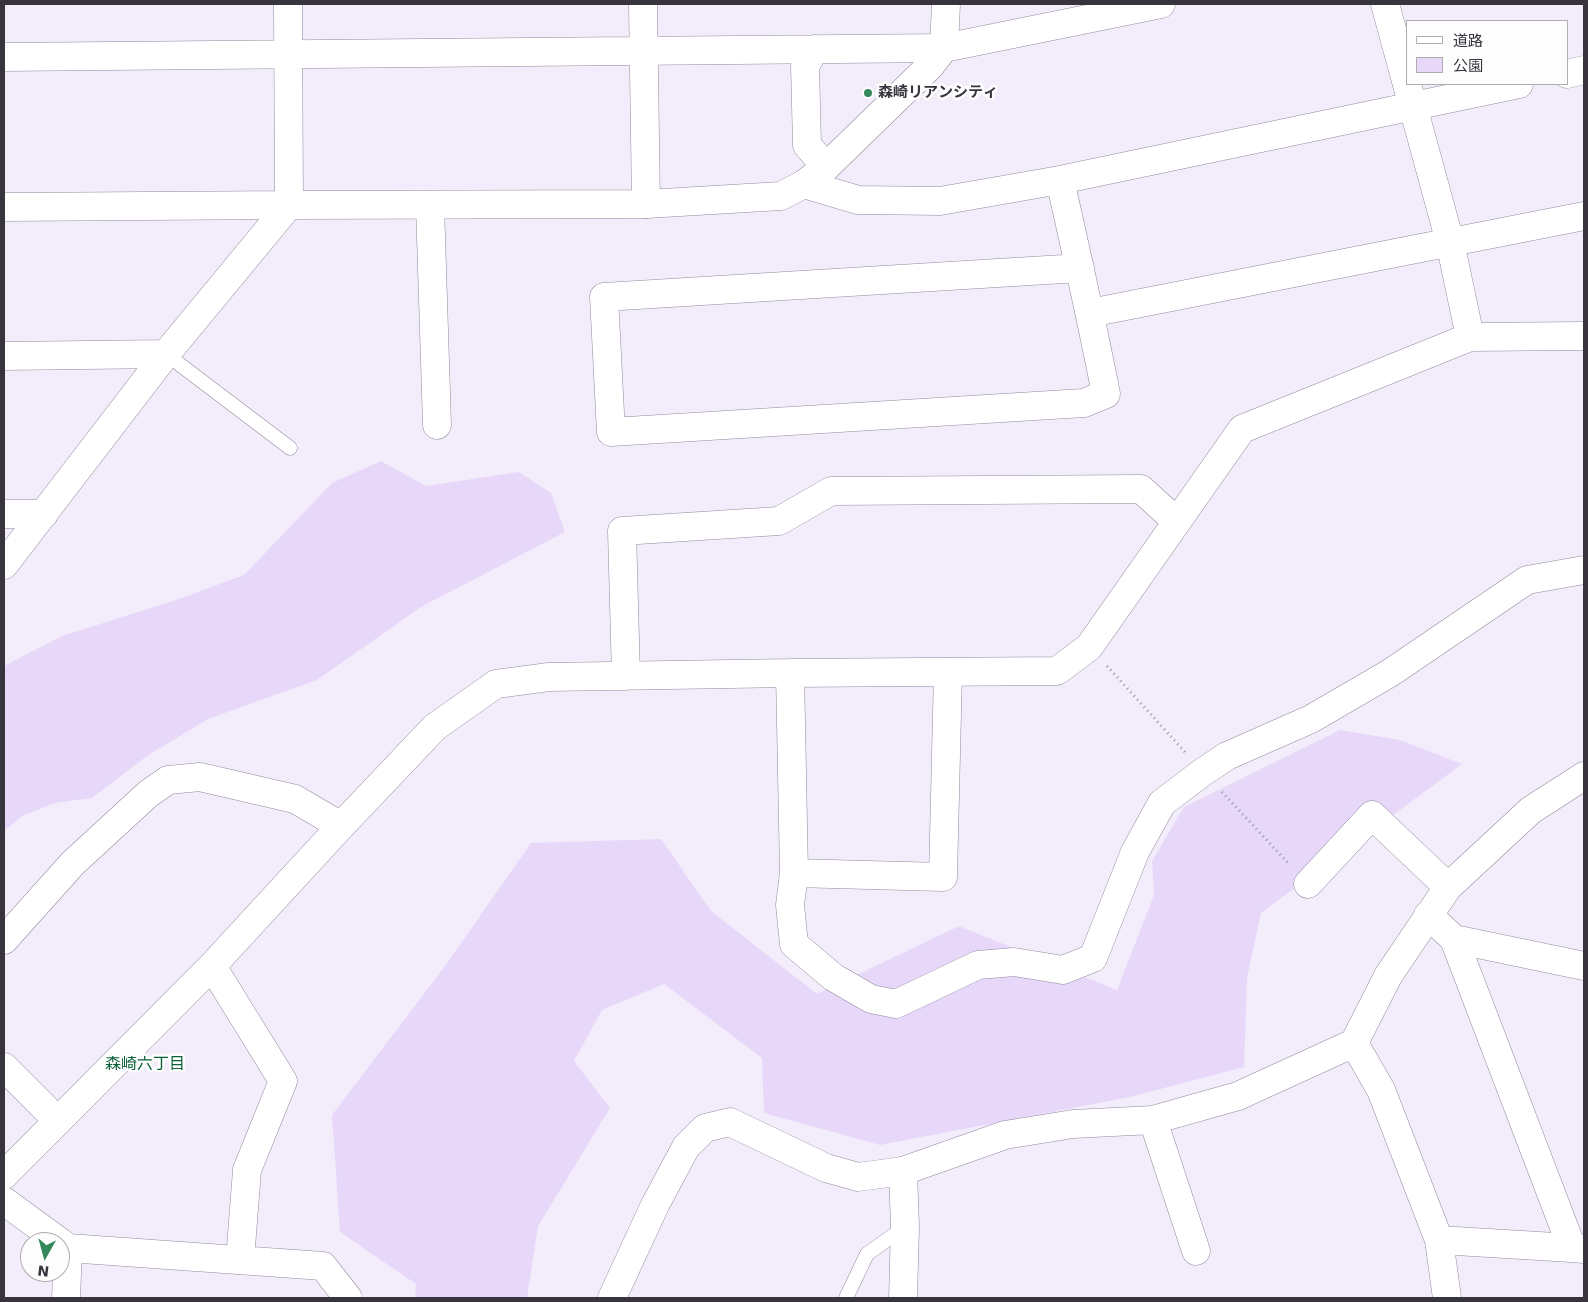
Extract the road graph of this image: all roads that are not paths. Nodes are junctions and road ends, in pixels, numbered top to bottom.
1 (288, 4) edge
2 (643, 4) edge
3 (946, 4) edge
4 (1161, 4) edge
5 (1385, 4) edge
6 (944, 48) junction
7 (815, 49) junction
8 (644, 51) junction
9 (288, 55) junction
10 (4, 57) edge
11 (1584, 70) edge
12 (1568, 74) edge
13 (1406, 83) edge
14 (1406, 85) edge
15 (1514, 85) edge
16 (1412, 106) junction
17 (826, 167) junction
18 (1060, 180) junction
19 (804, 184) junction
20 (646, 204) junction
21 (289, 205) junction
22 (430, 205) junction
23 (4, 208) edge
24 (1584, 216) edge
25 (1450, 242) junction
26 (1080, 268) junction
27 (1090, 313) junction
28 (1584, 336) edge
29 (1470, 337) junction
30 (166, 354) junction
31 (4, 356) edge
32 (437, 425) dead end
33 (290, 448) dead end
34 (4, 514) edge
35 (44, 514) junction
36 (1176, 521) junction
37 (4, 565) edge
38 (1584, 570) edge
39 (790, 673) junction
40 (948, 673) junction
41 (626, 676) junction
42 (1584, 776) edge
43 (341, 826) junction
44 (794, 873) junction
45 (1308, 884) dead end
46 (1448, 887) junction
47 (1428, 915) junction
48 (1454, 939) junction
49 (4, 940) edge
50 (212, 966) junction
51 (1584, 966) edge
52 (1354, 1044) junction
53 (4, 1067) edge
54 (1153, 1120) junction
55 (58, 1121) junction
56 (903, 1171) junction
57 (4, 1175) edge
58 (4, 1201) edge
59 (905, 1228) junction
60 (47, 1232) edge
61 (1439, 1240) junction
62 (70, 1245) edge
63 (1578, 1249) edge
64 (1196, 1250) dead end
65 (240, 1260) junction
66 (65, 1282) edge
67 (66, 1298) edge
68 (348, 1298) edge
69 (612, 1298) edge
70 (846, 1298) edge
71 (903, 1298) edge
72 (1447, 1298) edge

1 - 9 street
2 - 8 street
3 - 6 street
4 - 6 street
5 - 13 street
6 - 7 street
6 - 17 street
7 - 8 street
7 - 17 street
8 - 9 street
8 - 20 street
9 - 10 street
9 - 21 street
11 - 12 street
14 - 16 street
15 - 16 street
16 - 18 street
16 - 25 street
17 - 19 street
18 - 19 street
18 - 26 street
19 - 20 street
20 - 22 street
21 - 22 street
21 - 23 street
21 - 30 street
22 - 32 street
24 - 25 street
25 - 27 street
25 - 29 street
26 - 27 street
26 - 27 street
28 - 29 street
29 - 36 street
30 - 31 street
30 - 33 lane
30 - 35 street
34 - 35 street
35 - 37 street
36 - 40 street
36 - 41 street
38 - 44 street
39 - 40 street
39 - 41 street
39 - 44 street
40 - 44 street
41 - 43 street
42 - 46 street
43 - 49 street
43 - 50 street
45 - 46 street
46 - 47 street
47 - 48 street
47 - 52 street
48 - 51 street
48 - 63 street
50 - 55 street
50 - 65 street
52 - 54 street
52 - 61 street
53 - 55 street
54 - 56 street
54 - 64 street
55 - 57 street
56 - 59 street
56 - 69 street
58 - 60 street
59 - 70 lane
59 - 71 street
61 - 63 street
61 - 72 street
62 - 65 street
65 - 68 street
66 - 67 street

